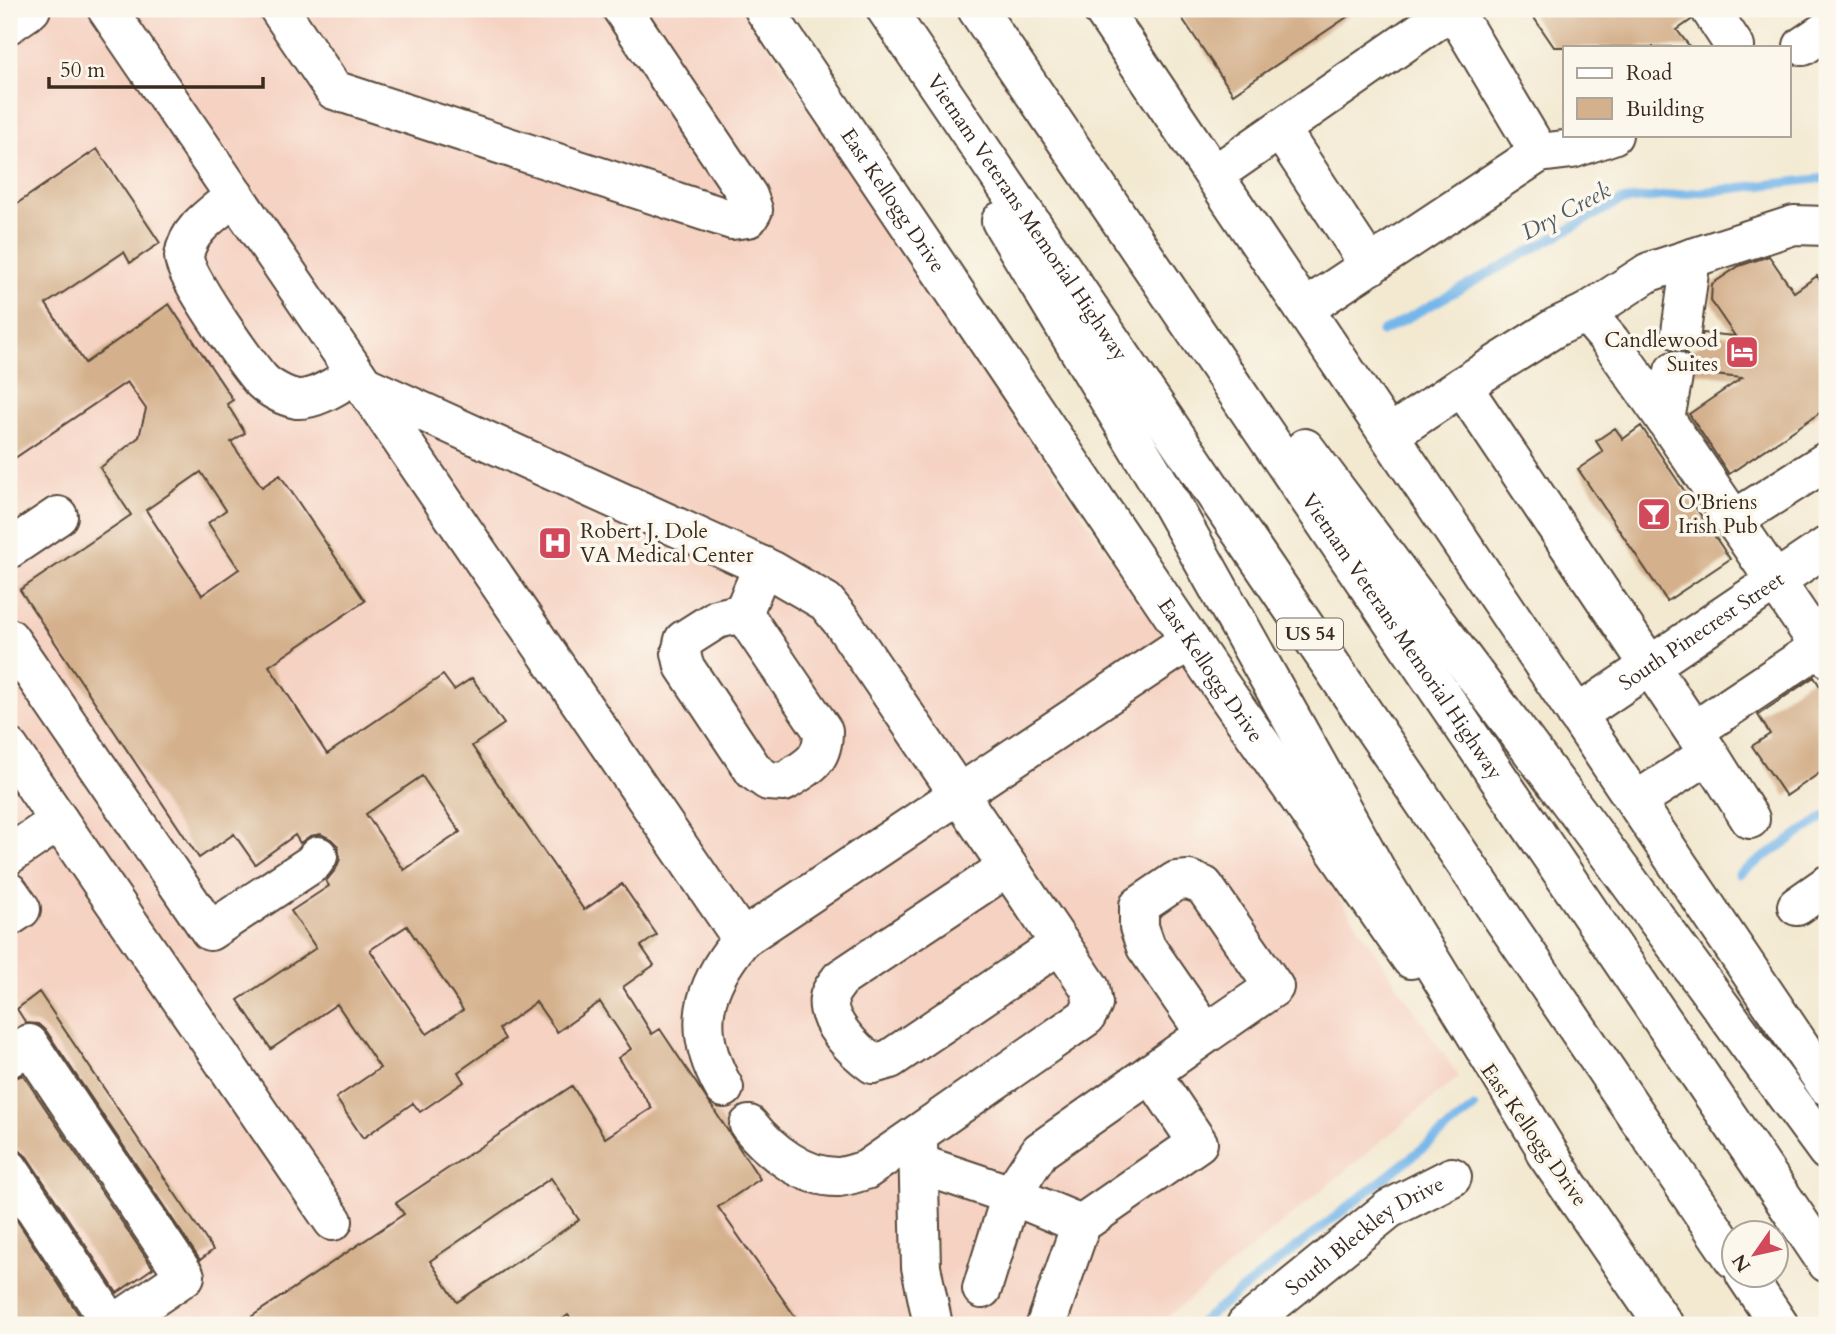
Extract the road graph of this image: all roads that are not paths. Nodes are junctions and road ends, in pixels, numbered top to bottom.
1 (31, 9) edge
2 (107, 9) edge
3 (279, 9) edge
4 (622, 9) edge
5 (764, 9) edge
6 (874, 9) edge
7 (886, 9) edge
8 (977, 9) edge
9 (1102, 9) edge
10 (1453, 9) edge
11 (1710, 9) edge
12 (9, 24) edge
13 (999, 40) junction
14 (1734, 46) edge
15 (1280, 129) junction
16 (1610, 136) edge
17 (1539, 153) junction
18 (1214, 175) junction
19 (235, 196) junction
20 (1827, 226) edge
21 (1691, 258) junction
22 (1370, 266) junction
23 (1304, 309) junction
24 (1586, 313) junction
25 (1681, 331) dead end
26 (1674, 371) dead end
27 (360, 379) junction
28 (1462, 386) junction
29 (1665, 419) junction
30 (1389, 435) junction
31 (1827, 461) edge
32 (58, 516) dead end
33 (1735, 519) junction
34 (1827, 546) edge
35 (9, 549) edge
36 (763, 566) junction
37 (1777, 580) junction
38 (743, 613) dead end
39 (9, 638) edge
40 (1190, 640) junction
41 (1825, 649) edge
42 (1649, 666) junction
43 (1577, 715) junction
44 (1701, 743) junction
45 (9, 748) edge
46 (959, 794) junction
47 (1636, 801) junction
48 (1750, 819) dead end
49 (59, 821) junction
50 (9, 855) edge
51 (318, 856) dead end
52 (1008, 867) junction
53 (9, 892) edge
54 (9, 918) edge
55 (742, 939) junction
56 (1060, 944) junction
57 (1206, 1034) dead end
58 (9, 1058) edge
59 (1151, 1073) junction
60 (1824, 1074) edge
61 (724, 1088) dead end
62 (749, 1125) dead end
63 (918, 1149) junction
64 (1827, 1152) edge
65 (9, 1169) edge
66 (1452, 1177) dead end
67 (1565, 1181) junction
68 (1011, 1195) junction
69 (333, 1221) dead end
70 (1081, 1224) junction
71 (1720, 1238) edge
72 (1827, 1263) edge
73 (1754, 1288) edge
74 (982, 1289) dead end
75 (113, 1325) edge
76 (933, 1325) edge
77 (1046, 1325) edge
78 (1246, 1325) edge
79 (1664, 1325) edge
80 (1779, 1325) edge

1 - 12 main road
2 - 19 main road
3 - 4 main road
5 - 40 main road, East Kellogg Drive
6 - 67 main road
7 - 71 main road, Vietnam Veterans Memorial Highway / US 54
8 - 13 main road, Vietnam Veterans Memorial Highway
9 - 18 main road
10 - 15 main road
10 - 17 main road
11 - 14 main road
13 - 64 main road
13 - 72 main road, Vietnam Veterans Memorial Highway
15 - 18 main road
15 - 22 main road
16 - 17 main road
17 - 22 main road
18 - 23 main road
19 - 27 main road
19 - 27 main road
20 - 21 main road
21 - 24 main road
21 - 25 main road
22 - 23 main road
23 - 30 main road
24 - 28 main road
24 - 29 main road
26 - 29 main road
27 - 36 main road
27 - 55 main road
28 - 30 main road
28 - 42 main road
29 - 33 main road
30 - 43 main road
31 - 33 main road
32 - 35 main road
33 - 37 main road
34 - 37 main road, South Pinecrest Street
36 - 38 main road
36 - 46 main road
37 - 41 main road
37 - 42 main road, South Pinecrest Street
39 - 51 main road
40 - 46 main road
40 - 67 main road, East Kellogg Drive
41 - 44 main road
42 - 43 main road, South Pinecrest Street
42 - 44 main road
43 - 47 main road
44 - 47 main road
44 - 48 main road
45 - 49 main road
46 - 52 main road
46 - 55 main road
47 - 60 main road
49 - 50 main road
49 - 69 main road
52 - 56 main road
52 - 56 main road
53 - 54 main road
55 - 61 main road
56 - 63 main road
57 - 59 main road
58 - 75 main road
59 - 68 main road
59 - 70 main road
62 - 63 main road
63 - 68 main road
63 - 76 main road
65 - 75 main road
66 - 78 main road, South Bleckley Drive
67 - 79 main road, East Kellogg Drive
68 - 70 main road
68 - 74 main road
70 - 77 main road
73 - 80 main road

